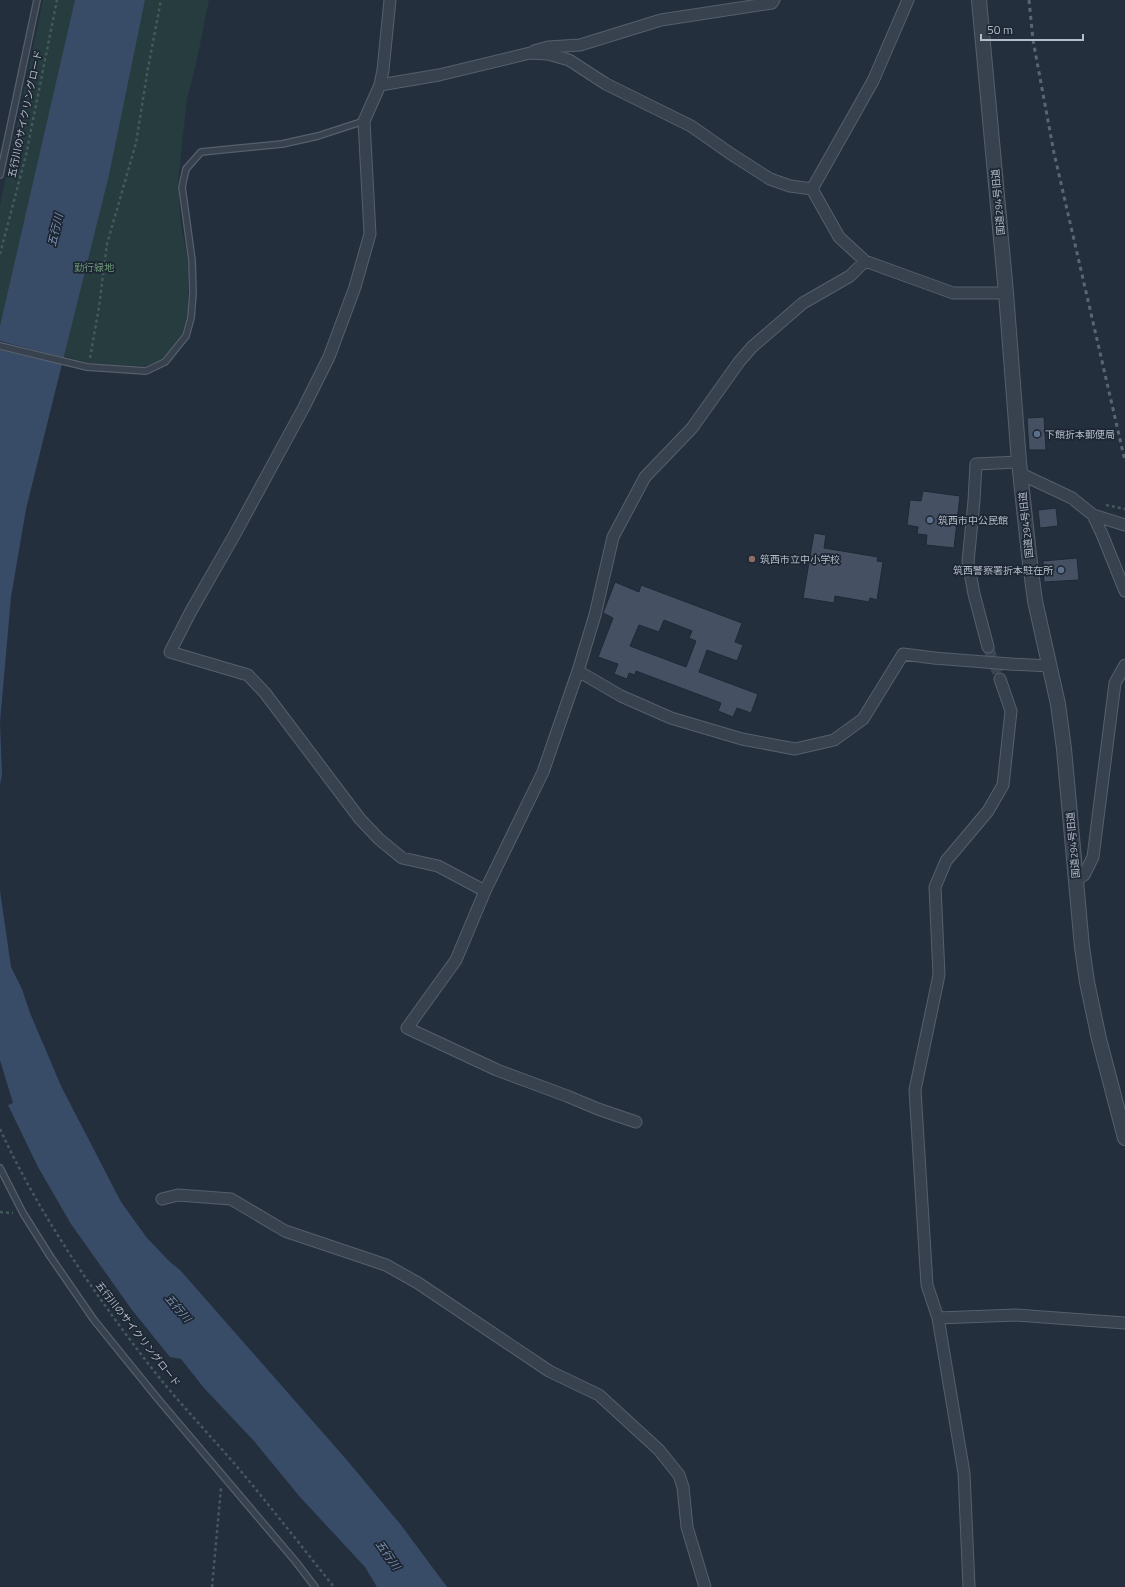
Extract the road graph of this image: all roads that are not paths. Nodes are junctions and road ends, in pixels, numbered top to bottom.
1 (37, 0) edge
2 (390, 0) edge
3 (774, 0) edge
4 (908, 0) edge
5 (979, 0) edge
6 (530, 53) junction
7 (380, 85) junction
8 (364, 121) junction
9 (0, 175) edge
10 (812, 189) junction
11 (865, 261) junction
12 (1006, 293) junction
13 (0, 346) edge
14 (1020, 468) junction
15 (1093, 515) junction
16 (1125, 525) edge
17 (1125, 591) edge
18 (988, 647) tunnel mouth
19 (1125, 665) edge
20 (1050, 666) junction
21 (578, 671) junction
22 (1000, 679) tunnel mouth
23 (1076, 880) junction
24 (485, 891) junction
25 (636, 1122) dead end
26 (1125, 1138) edge
27 (0, 1168) edge
28 (162, 1199) dead end
29 (938, 1318) junction
30 (1125, 1323) edge
31 (315, 1587) edge
32 (705, 1587) edge
33 (969, 1587) edge

1 - 9 lane
2 - 7 street
3 - 6 street
4 - 10 street
5 - 12 street, 国道294号旧道
6 - 7 street
6 - 10 street
7 - 8 street
8 - 13 lane
8 - 24 street
10 - 11 street
11 - 12 street
11 - 21 street
12 - 14 street, 国道294号旧道
14 - 15 street
14 - 18 street
14 - 20 street, 国道294号旧道
15 - 16 street
15 - 17 street
19 - 23 street
20 - 21 street, bridge
20 - 23 street, 国道294号旧道
21 - 24 street
22 - 29 street
23 - 26 street, 国道294号旧道
24 - 25 street
27 - 31 lane
28 - 32 street
29 - 30 street
29 - 33 street

